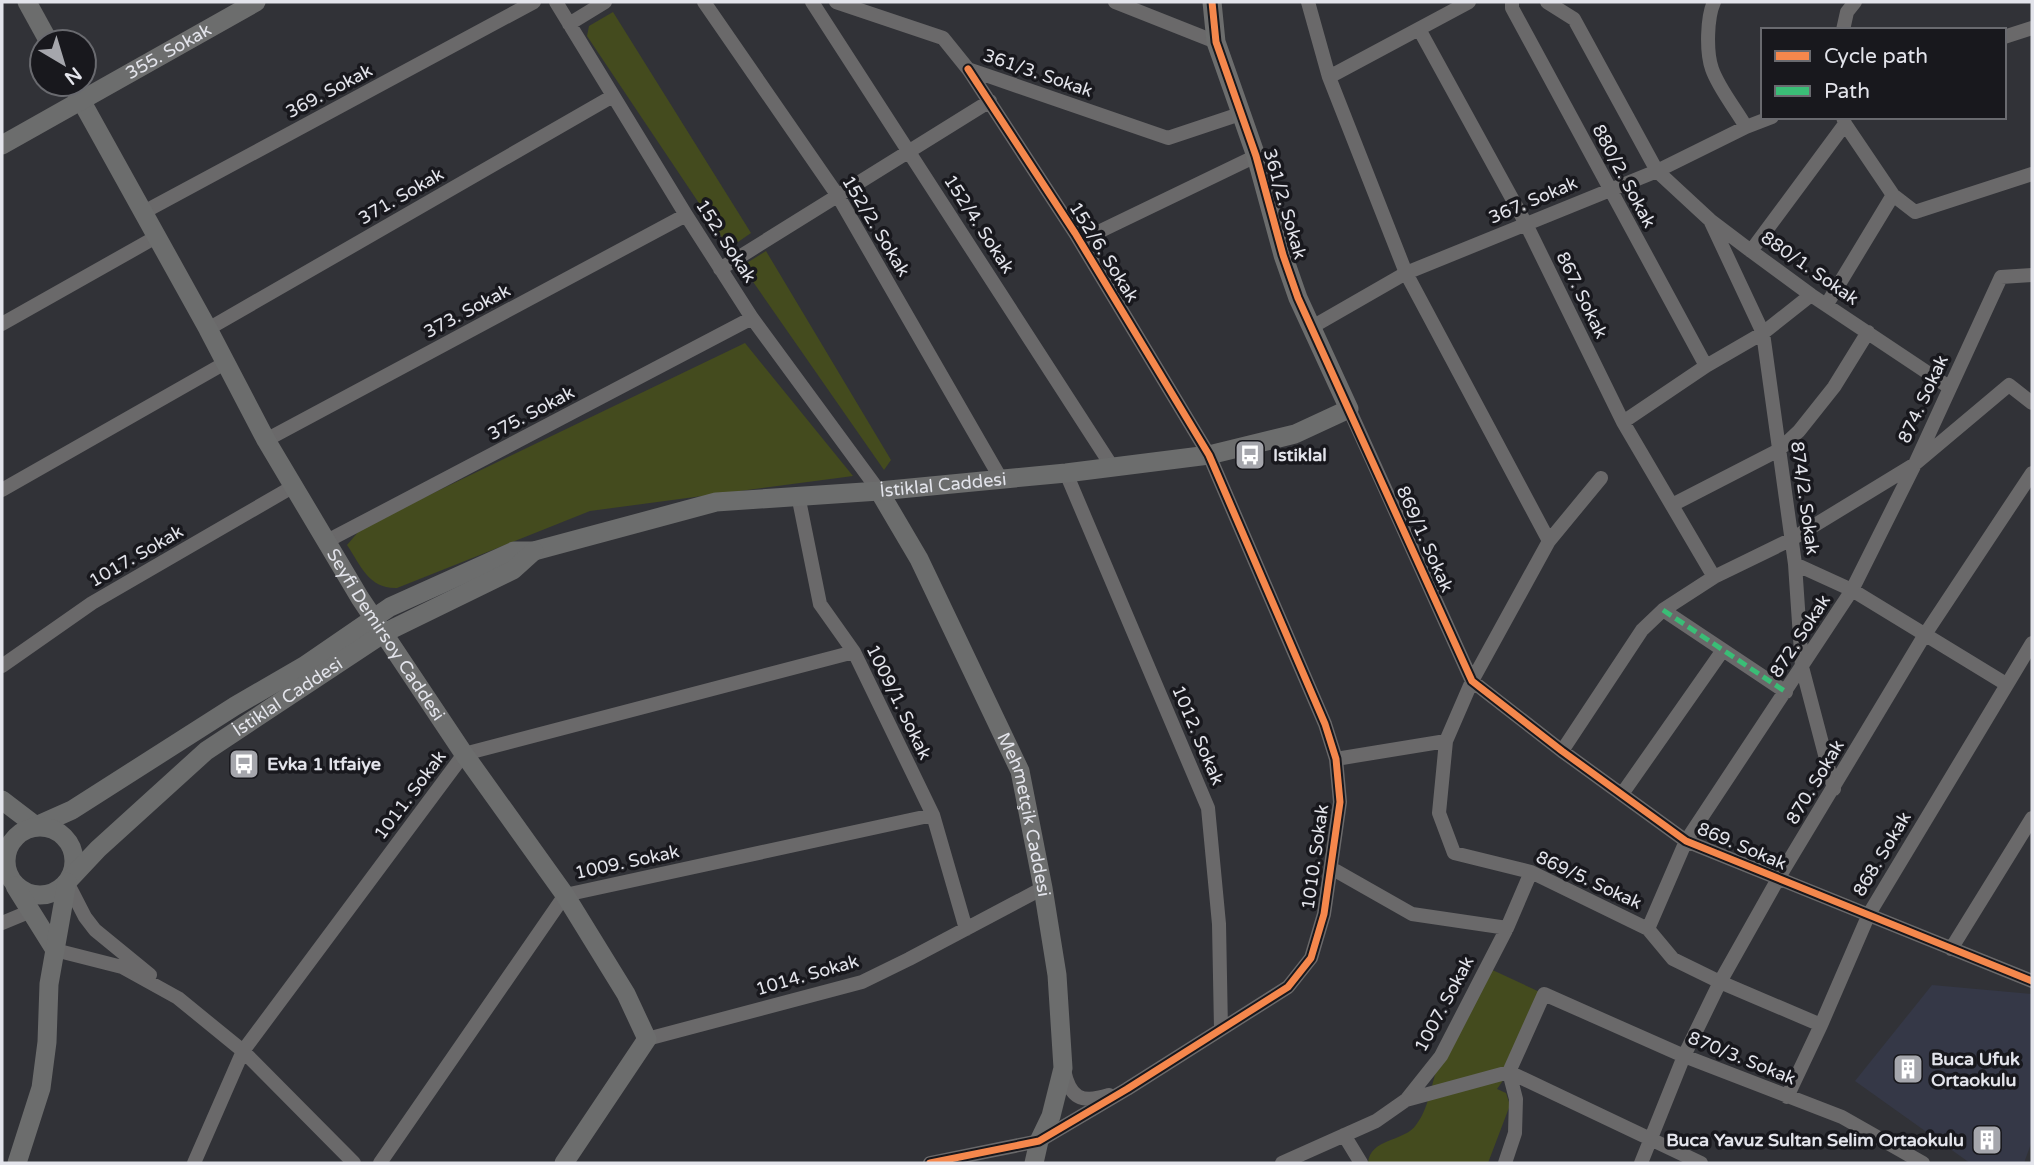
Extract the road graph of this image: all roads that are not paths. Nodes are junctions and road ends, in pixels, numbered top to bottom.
1 (27, 2) edge
2 (257, 2) edge
3 (534, 2) edge
4 (556, 2) edge
5 (605, 2) edge
6 (704, 2) edge
7 (812, 2) edge
8 (836, 2) edge
9 (1115, 2) edge
10 (1212, 2) edge
11 (1308, 2) edge
12 (1512, 2) edge
13 (1547, 2) edge
14 (1714, 2) edge
15 (1855, 2) edge
16 (1466, 3) edge
17 (569, 24) junction
18 (41, 28) edge
19 (1843, 28) edge
20 (2032, 28) edge
21 (1419, 29) junction
22 (2006, 36) edge
23 (1216, 42) junction
24 (968, 69) junction
25 (1329, 76) junction
26 (98, 81) edge
27 (613, 96) junction
28 (68, 98) edge
29 (79, 98) edge
30 (990, 101) junction
31 (1240, 114) junction
32 (1767, 119) edge
33 (1844, 121) edge
34 (1746, 127) junction
35 (2, 145) edge
36 (910, 152) junction
37 (1256, 156) junction
38 (1657, 171) junction
39 (2032, 174) edge
40 (1609, 189) junction
41 (1893, 195) junction
42 (838, 196) junction
43 (142, 213) junction
44 (686, 215) junction
45 (1710, 220) junction
46 (1526, 224) junction
47 (1075, 233) junction
48 (156, 237) junction
49 (1751, 251) junction
50 (720, 269) junction
51 (1406, 273) junction
52 (2032, 275) edge
53 (1811, 295) junction
54 (1827, 304) junction
55 (752, 318) junction
56 (2, 324) edge
57 (1312, 327) junction
58 (208, 329) junction
59 (1868, 332) junction
60 (1763, 333) junction
61 (225, 363) junction
62 (1706, 366) junction
63 (1950, 387) junction
64 (2032, 403) edge
65 (1349, 409) junction
66 (1623, 422) junction
67 (266, 440) junction
68 (1779, 450) junction
69 (1209, 455) junction
70 (1915, 464) junction
71 (1113, 468) junction
72 (1066, 473) junction
73 (2032, 474) edge
74 (1601, 478) dead end
75 (1002, 479) junction
76 (294, 486) junction
77 (2, 490) edge
78 (879, 491) junction
79 (798, 495) junction
80 (1672, 505) junction
81 (1792, 539) junction
82 (327, 541) junction
83 (1549, 541) junction
84 (1795, 564) junction
85 (1714, 577) junction
86 (1852, 590) junction
87 (1662, 610) junction
88 (378, 625) junction
89 (1924, 636) junction
90 (2032, 643) edge
91 (1723, 650) junction
92 (854, 652) junction
93 (2, 666) edge
94 (1802, 667) junction
95 (1472, 681) junction
96 (2006, 684) junction
97 (1786, 692) junction
98 (1446, 741) junction
99 (1562, 751) junction
100 (464, 754) junction
101 (1336, 759) junction
102 (1834, 789) junction
103 (1622, 794) junction
104 (2, 800) edge
105 (933, 815) junction
106 (2032, 818) edge
107 (36, 827) junction
108 (2026, 840) edge
109 (1686, 841) junction
110 (2, 857) edge
111 (1331, 869) junction
112 (1531, 872) junction
113 (10, 877) junction
114 (1778, 879) junction
115 (67, 882) junction
116 (1043, 888) junction
117 (565, 895) junction
118 (31, 911) junction
119 (1868, 915) junction
120 (2, 923) edge
121 (966, 929) junction
122 (1507, 929) junction
123 (1648, 929) junction
124 (1951, 949) junction
125 (55, 950) junction
126 (2032, 981) edge
127 (1720, 982) junction
128 (178, 998) junction
129 (1821, 1025) junction
130 (1221, 1029) junction
131 (647, 1039) junction
132 (243, 1051) junction
133 (1684, 1056) junction
134 (1063, 1068) junction
135 (1509, 1072) junction
136 (1127, 1089) junction
137 (1787, 1097) junction
138 (1406, 1100) junction
139 (1344, 1135) junction
140 (1040, 1141) junction
141 (1651, 1141) junction
142 (17, 1163) edge
143 (194, 1163) edge
144 (354, 1163) edge
145 (380, 1163) edge
146 (564, 1163) edge
147 (930, 1163) edge
148 (1034, 1163) edge
149 (1282, 1163) edge
150 (1361, 1163) edge
151 (1505, 1163) edge
152 (1641, 1163) edge
153 (1701, 1163) edge
154 (1923, 1163) edge

1 - 18 main road
2 - 26 main road, 355. Sokak
3 - 43 street, 369. Sokak
4 - 17 street, 152. Sokak
5 - 17 street
6 - 42 street, 152/2. Sokak
7 - 36 street, 152/4. Sokak
8 - 24 street, 361/3. Sokak
9 - 23 street
10 - 23 main road, 361/2. Sokak
11 - 25 street
12 - 40 street, 880/2. Sokak
13 - 38 street, 880/1. Sokak
14 - 34 street
15 - 19 street
16 - 21 street
17 - 27 street, 152. Sokak
20 - 22 street
21 - 25 street
21 - 46 street, 867. Sokak
23 - 31 main road, 361/2. Sokak
24 - 30 street, 152/6. Sokak
24 - 31 street, 361/3. Sokak
25 - 51 street
27 - 44 street, 152. Sokak
27 - 58 street, 371. Sokak
28 - 35 main road, 355. Sokak
29 - 43 main road, Seyfi Demirsoy Caddesi
30 - 36 street
30 - 47 street, 152/6. Sokak
31 - 37 main road, 361/2. Sokak
32 - 34 street, 367. Sokak
33 - 41 street
33 - 49 street
34 - 38 street, 367. Sokak
36 - 42 street
36 - 71 street, 152/4. Sokak
37 - 47 street
37 - 57 main road, 361/2. Sokak
38 - 40 street, 367. Sokak
38 - 45 street, 880/1. Sokak
39 - 41 street
40 - 46 street, 367. Sokak
40 - 62 street, 880/2. Sokak
41 - 54 street
42 - 50 street
42 - 75 street, 152/2. Sokak
43 - 48 main road, Seyfi Demirsoy Caddesi
44 - 50 street, 152. Sokak
44 - 67 street, 373. Sokak
45 - 49 street, 880/1. Sokak
45 - 60 street, 874/2. Sokak
46 - 51 street, 367. Sokak
46 - 66 street, 867. Sokak
47 - 69 street, 152/6. Sokak
48 - 56 street
48 - 58 main road, Seyfi Demirsoy Caddesi
49 - 53 street, 880/1. Sokak
50 - 55 street, 152. Sokak
51 - 57 street, 367. Sokak
51 - 83 street
52 - 63 street, 874. Sokak
53 - 54 street, 880/1. Sokak
53 - 60 street
54 - 59 street, 880/1. Sokak
55 - 78 street, 152. Sokak
55 - 82 street, 375. Sokak
57 - 65 main road, 361/2. Sokak
58 - 61 main road, Seyfi Demirsoy Caddesi
59 - 63 street, 880/1. Sokak
59 - 68 street
60 - 62 street
60 - 68 street, 874/2. Sokak
61 - 67 main road, Seyfi Demirsoy Caddesi
61 - 77 street
62 - 66 street
63 - 70 street, 874. Sokak
64 - 70 street, 872. Sokak
65 - 69 main road, İstiklal Caddesi
65 - 95 street, 869/1. Sokak
66 - 80 street, 867. Sokak
67 - 76 main road, Seyfi Demirsoy Caddesi
68 - 80 street
68 - 81 street, 874/2. Sokak
69 - 71 main road, İstiklal Caddesi
69 - 101 street, 1010. Sokak
70 - 81 street, 874. Sokak
70 - 86 street, 872. Sokak
71 - 72 main road, İstiklal Caddesi
72 - 75 main road, İstiklal Caddesi
72 - 130 street, 1012. Sokak
73 - 89 street, 870. Sokak
74 - 83 street, 869/5. Sokak
75 - 78 main road, İstiklal Caddesi
76 - 82 main road, Seyfi Demirsoy Caddesi
76 - 93 street, 1017. Sokak
78 - 79 main road, İstiklal Caddesi
78 - 116 main road, Mehmetçik Caddesi
79 - 88 main road, İstiklal Caddesi
79 - 92 street, 1009/1. Sokak
80 - 85 street, 867. Sokak
81 - 84 street, 874/2. Sokak
81 - 85 street, 874. Sokak
82 - 88 main road, Seyfi Demirsoy Caddesi
83 - 95 street, 869/5. Sokak
84 - 86 street
84 - 94 street, 874/2. Sokak
85 - 87 street, 874. Sokak
86 - 89 street
86 - 94 street, 872. Sokak
87 - 91 street
87 - 99 street, 874. Sokak
88 - 100 main road, Seyfi Demirsoy Caddesi
88 - 107 main road, İstiklal Caddesi
88 - 115 main road, İstiklal Caddesi
89 - 96 street
89 - 102 street, 870. Sokak
90 - 96 street, 868. Sokak
91 - 97 street
91 - 103 street
92 - 100 street, 1011. Sokak
92 - 105 street, 1009/1. Sokak
94 - 97 street, 872. Sokak
94 - 102 street, 874/2. Sokak
95 - 98 street, 869/5. Sokak
95 - 99 street, 869. Sokak
96 - 119 street, 868. Sokak
97 - 109 street, 872. Sokak
98 - 101 street
98 - 112 street, 869/5. Sokak
99 - 103 street, 869. Sokak
100 - 117 main road, Seyfi Demirsoy Caddesi
100 - 132 street, 1011. Sokak
101 - 111 street, 1010. Sokak
102 - 114 street, 870. Sokak
103 - 109 street, 869. Sokak
104 - 107 main road
105 - 117 street, 1009. Sokak
105 - 121 street, 1009/1. Sokak
106 - 108 street
107 - 113 main road
107 - 115 main road
108 - 124 street
109 - 114 street, 869. Sokak
109 - 123 street, 872. Sokak
110 - 113 main road
111 - 122 street
111 - 130 street, 1010. Sokak
112 - 122 street, 1007. Sokak
112 - 123 street, 869/5. Sokak
113 - 115 main road
113 - 118 main road
114 - 119 street, 869. Sokak
114 - 127 street, 870. Sokak
115 - 125 main road
115 - 128 street
116 - 121 street, 1014. Sokak
116 - 134 main road, Mehmetçik Caddesi
117 - 131 main road, Seyfi Demirsoy Caddesi
117 - 145 street, 1009. Sokak
118 - 120 street
118 - 125 main road
119 - 124 street, 869. Sokak
119 - 129 street, 868. Sokak
121 - 131 street, 1014. Sokak
122 - 138 street, 1007. Sokak
123 - 127 street, 869/5. Sokak
124 - 126 street, 869. Sokak
125 - 128 street
125 - 142 main road
127 - 129 street, 869/5. Sokak
127 - 133 street, 870. Sokak
128 - 132 street
129 - 137 street, 868. Sokak
130 - 136 street, 1010. Sokak
131 - 146 main road
132 - 143 street, 1011. Sokak
132 - 144 street
133 - 135 street, 870/3. Sokak
133 - 137 street, 870/3. Sokak
133 - 141 street, 870. Sokak
134 - 136 street
134 - 140 main road, Mehmetçik Caddesi
135 - 138 street
135 - 141 street
135 - 151 street
136 - 140 street, 1010. Sokak
137 - 154 street, 870/3. Sokak
138 - 139 street, 1007. Sokak
139 - 149 street, 1007. Sokak
139 - 150 street
140 - 147 street, 1010. Sokak
140 - 148 main road, Mehmetçik Caddesi
141 - 152 street, 870. Sokak
141 - 153 street

